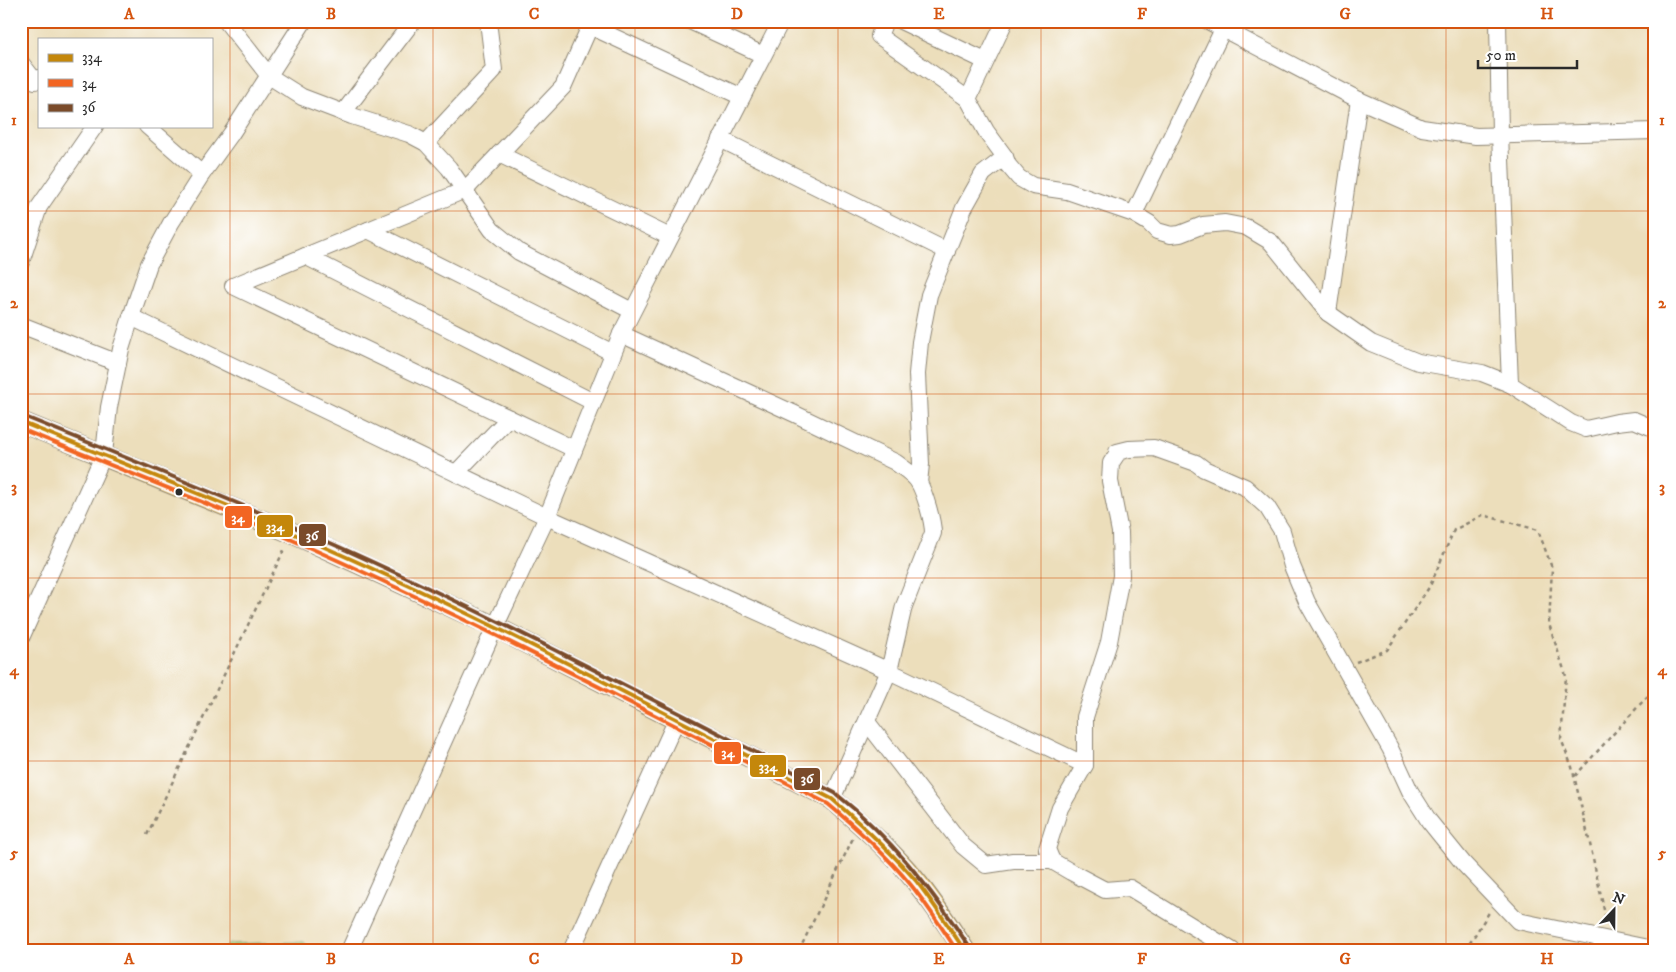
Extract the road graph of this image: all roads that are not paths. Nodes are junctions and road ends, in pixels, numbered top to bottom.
1 (226, 21) edge
2 (304, 21) edge
3 (413, 21) edge
4 (488, 21) edge
5 (690, 21) edge
6 (781, 21) edge
7 (885, 21) edge
8 (900, 21) edge
9 (1005, 21) edge
10 (1208, 21) edge
11 (1498, 21) edge
12 (591, 24) edge
13 (1225, 25) edge
14 (763, 55) junction
15 (985, 61) junction
16 (21, 62) edge
17 (269, 76) junction
18 (38, 79) edge
19 (742, 97) junction
20 (968, 100) junction
21 (1359, 100) junction
22 (343, 113) junction
23 (94, 128) edge
24 (149, 128) edge
25 (1655, 131) edge
26 (1500, 134) junction
27 (720, 139) junction
28 (426, 144) junction
29 (499, 154) junction
30 (1005, 157) junction
31 (202, 174) junction
32 (464, 190) junction
33 (1134, 214) junction
34 (368, 230) junction
35 (670, 237) junction
36 (947, 251) junction
37 (305, 256) junction
38 (21, 262) edge
39 (632, 311) junction
40 (1328, 313) junction
41 (130, 317) junction
42 (21, 325) edge
43 (621, 334) junction
44 (613, 353) junction
45 (118, 363) junction
46 (1510, 384) junction
47 (593, 402) junction
48 (509, 418) junction
49 (21, 422) edge
50 (1655, 429) edge
51 (574, 449) junction
52 (104, 454) junction
53 (456, 473) junction
54 (918, 483) junction
55 (547, 516) junction
56 (495, 627) junction
57 (21, 638) edge
58 (889, 671) junction
59 (676, 721) junction
60 (866, 722) junction
61 (1085, 765) junction
62 (832, 799) junction
63 (1052, 861) junction
64 (349, 951) edge
65 (571, 951) edge
66 (965, 951) edge
67 (1233, 951) edge
68 (1650, 951) edge

1 - 17 street
2 - 17 street
3 - 22 street
4 - 28 street
5 - 14 street
6 - 14 street
7 - 20 street
8 - 15 street
9 - 15 street
10 - 13 street
11 - 26 street
12 - 19 street
12 - 29 street
13 - 21 street
13 - 33 street
14 - 19 street
15 - 20 street
16 - 18 street
17 - 22 street
17 - 31 street
19 - 27 street
20 - 30 street
21 - 26 street
21 - 40 street
22 - 28 street
23 - 38 street
24 - 31 street
25 - 26 street
26 - 46 street
27 - 35 street
27 - 36 street
28 - 32 street
29 - 32 street
29 - 35 street
30 - 33 street
30 - 36 street
31 - 41 street
32 - 34 street
32 - 39 street
33 - 40 street
34 - 37 street
34 - 44 street
35 - 39 street
36 - 54 street
37 - 47 street
37 - 48 street
39 - 43 street
40 - 46 street
41 - 45 street
41 - 53 street
42 - 45 street
43 - 44 street
43 - 54 street
44 - 47 street
45 - 52 street
46 - 50 street
47 - 51 street
48 - 51 street
48 - 53 street
49 - 52 main road
51 - 55 street
52 - 56 main road
52 - 57 street
53 - 55 street
54 - 58 street
55 - 56 street
55 - 58 street
56 - 59 main road
56 - 64 street
58 - 60 street
58 - 61 street
59 - 62 main road
59 - 65 street
60 - 62 street
60 - 63 street
61 - 63 street
61 - 68 street
62 - 66 main road
63 - 67 street

